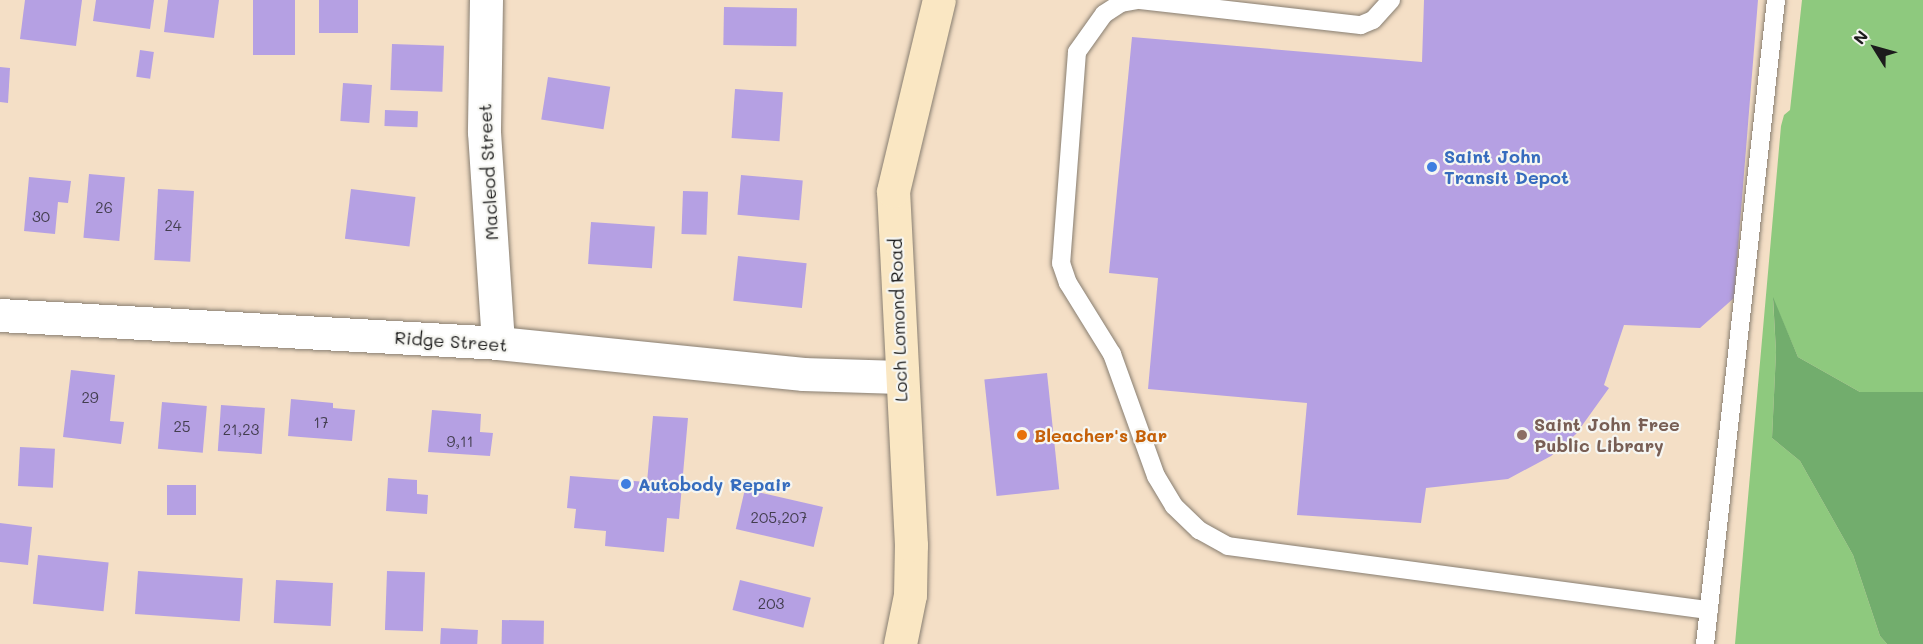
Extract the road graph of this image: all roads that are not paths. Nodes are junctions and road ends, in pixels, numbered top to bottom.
1 (486, 0) edge
2 (939, 0) edge
3 (1139, 0) edge
4 (1391, 0) edge
5 (1776, 0) edge
6 (0, 315) edge
7 (498, 343) junction
8 (900, 377) junction
9 (1709, 610) junction
10 (900, 644) edge
11 (1705, 644) edge

1 - 7 street, Macleod Street
2 - 8 main road, Loch Lomond Road
3 - 4 lane
3 - 9 lane
5 - 9 lane
6 - 7 street, Ridge Street
7 - 8 street, Ridge Street
8 - 10 main road, Loch Lomond Road
9 - 11 lane

